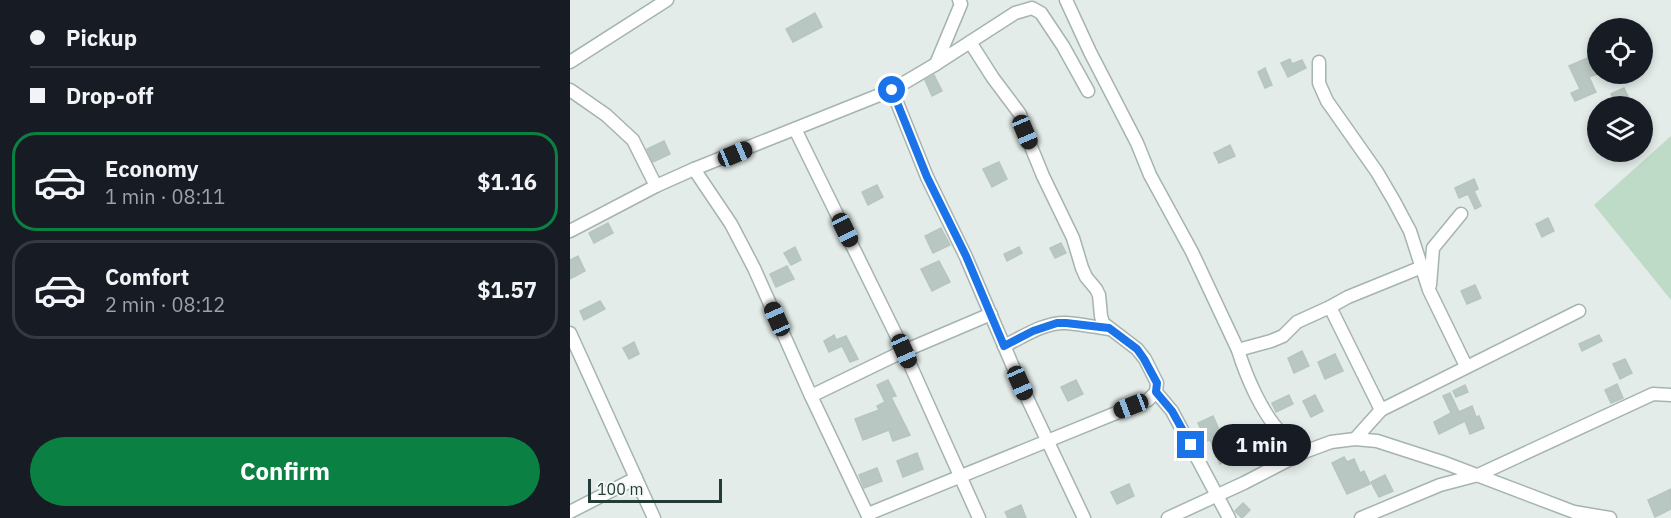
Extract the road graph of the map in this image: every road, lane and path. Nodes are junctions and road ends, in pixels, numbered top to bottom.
1 (668, 0) edge
2 (959, 0) edge
3 (1066, 0) edge
4 (970, 42) junction
5 (570, 62) edge
6 (1319, 62) dead end
7 (936, 64) junction
8 (570, 90) edge
9 (892, 90) junction
10 (1088, 91) dead end
11 (795, 129) junction
12 (694, 169) junction
13 (656, 186) junction
14 (1461, 214) dead end
15 (570, 231) edge
16 (1422, 267) junction
17 (1429, 290) junction
18 (1329, 307) junction
19 (1579, 311) dead end
20 (991, 315) junction
21 (1109, 328) junction
22 (570, 333) edge
23 (1004, 346) junction
24 (1238, 350) junction
25 (904, 351) junction
26 (1466, 366) junction
27 (1156, 392) junction
28 (1671, 395) edge
29 (811, 396) junction
30 (1381, 410) junction
31 (1355, 439) junction
32 (1048, 441) junction
33 (1304, 452) junction
34 (961, 476) junction
35 (1478, 476) junction
36 (636, 478) junction
37 (1218, 495) junction
38 (570, 512) edge
39 (868, 516) edge
40 (654, 518) edge
41 (979, 518) edge
42 (1084, 518) edge
43 (1168, 518) edge
44 (1229, 518) edge
45 (1361, 518) edge
46 (1610, 518) edge

1 - 5 street
2 - 7 street
3 - 24 street
4 - 7 street
4 - 10 street
4 - 21 street
6 - 16 street
7 - 9 street
8 - 13 street
9 - 11 street
9 - 20 street
11 - 12 street
11 - 25 street
12 - 13 street
12 - 29 street
13 - 15 street
14 - 17 street
16 - 17 street
16 - 18 street
17 - 26 street
18 - 24 street
18 - 30 street
19 - 26 street
20 - 23 street
20 - 25 street
21 - 23 street
21 - 27 street
22 - 36 street
23 - 32 street
24 - 33 street
25 - 29 street
25 - 34 street
26 - 30 street
27 - 32 street
27 - 37 street
28 - 35 street
29 - 39 street
30 - 31 street
31 - 33 street
31 - 35 street
32 - 34 street
32 - 42 street
33 - 37 street
34 - 39 street
34 - 41 street
35 - 45 street
35 - 46 street
36 - 38 street
36 - 40 street
37 - 43 street
37 - 44 street

